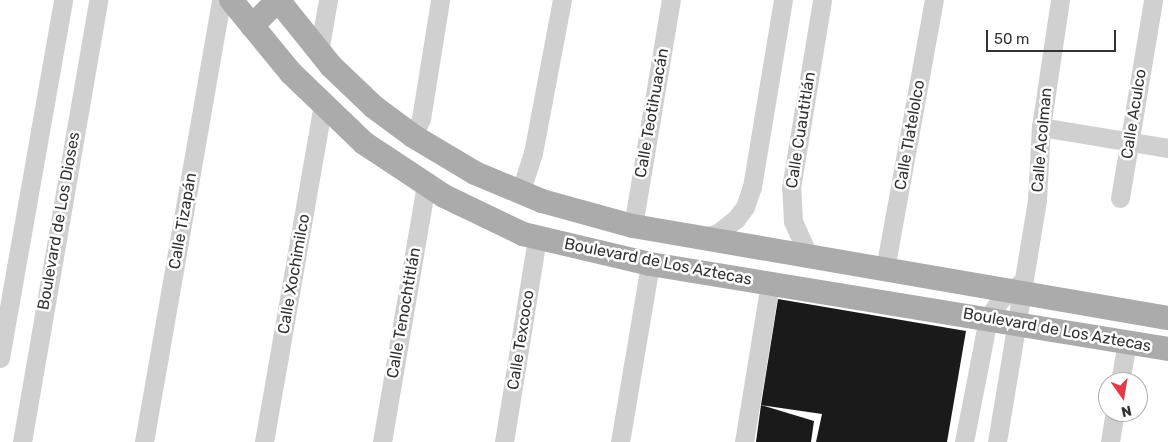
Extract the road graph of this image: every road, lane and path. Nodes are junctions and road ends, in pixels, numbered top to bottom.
1 (63, 0) edge
2 (98, 0) edge
3 (221, 0) edge
4 (231, 0) edge
5 (278, 0) edge
6 (328, 0) edge
7 (440, 0) edge
8 (562, 0) edge
9 (671, 0) edge
10 (783, 0) edge
11 (822, 0) edge
12 (934, 0) edge
13 (1060, 0) edge
14 (1153, 0) edge
15 (252, 26) junction
16 (320, 52) junction
17 (323, 106) junction
18 (1040, 127) junction
19 (413, 136) junction
20 (1129, 142) junction
21 (1168, 148) edge
22 (475, 173) junction
23 (426, 185) junction
24 (520, 193) junction
25 (1120, 198) dead end
26 (461, 204) junction
27 (633, 226) junction
28 (705, 237) junction
29 (538, 238) junction
30 (809, 257) junction
31 (650, 264) junction
32 (885, 269) junction
33 (770, 284) junction
34 (1019, 288) junction
35 (988, 318) junction
36 (1168, 318) edge
37 (1018, 324) junction
38 (1127, 342) junction
39 (1168, 349) edge
40 (0, 358) edge
41 (1122, 372) edge
42 (1113, 422) edge
43 (22, 442) edge
44 (144, 442) edge
45 (264, 442) edge
46 (382, 442) edge
47 (504, 442) edge
48 (620, 442) edge
49 (744, 442) edge
50 (964, 442) edge
51 (997, 442) edge
52 (1110, 442) edge

1 - 40 street
2 - 43 street, Boulevard de Los Dioses
3 - 44 street, Calle Tizapán
4 - 15 main road, Boulevard de Los Aztecas
5 - 15 main road
5 - 16 main road, Boulevard de Los Aztecas
6 - 16 street
7 - 19 street
8 - 24 street
9 - 27 street, Calle Teotihuacán
10 - 28 street
11 - 30 street, Calle Cuautitlán
12 - 32 street, Calle Tlatelolco
13 - 18 street, Calle Acolman
14 - 20 street, Calle Aculco
15 - 17 main road, Boulevard de Los Aztecas
16 - 19 main road, Boulevard de Los Aztecas
17 - 23 main road, Boulevard de Los Aztecas
17 - 45 street, Calle Xochimilco
18 - 20 street
18 - 34 street, Calle Acolman
19 - 22 main road, Boulevard de Los Aztecas
20 - 21 street
20 - 25 street, Calle Aculco
22 - 24 main road, Boulevard de Los Aztecas
22 - 26 main road
23 - 26 main road, Boulevard de Los Aztecas
23 - 46 street, Calle Tenochtitlán
24 - 27 main road, Boulevard de Los Aztecas
26 - 29 main road, Boulevard de Los Aztecas
27 - 28 main road, Boulevard de Los Aztecas
28 - 30 main road, Boulevard de Los Aztecas
29 - 31 main road, Boulevard de Los Aztecas
29 - 47 street, Calle Texcoco
30 - 32 main road, Boulevard de Los Aztecas
31 - 33 main road, Boulevard de Los Aztecas
31 - 48 street
32 - 34 main road, Boulevard de Los Aztecas
33 - 35 main road, Boulevard de Los Aztecas
33 - 49 street
34 - 35 street
34 - 36 main road, Boulevard de Los Aztecas
34 - 37 street, Calle Acolman
35 - 37 main road, Boulevard de Los Aztecas
35 - 50 street
37 - 38 main road, Boulevard de Los Aztecas
37 - 51 street, Calle Acolman
38 - 39 main road, Boulevard de Los Aztecas
38 - 41 street
42 - 52 street

